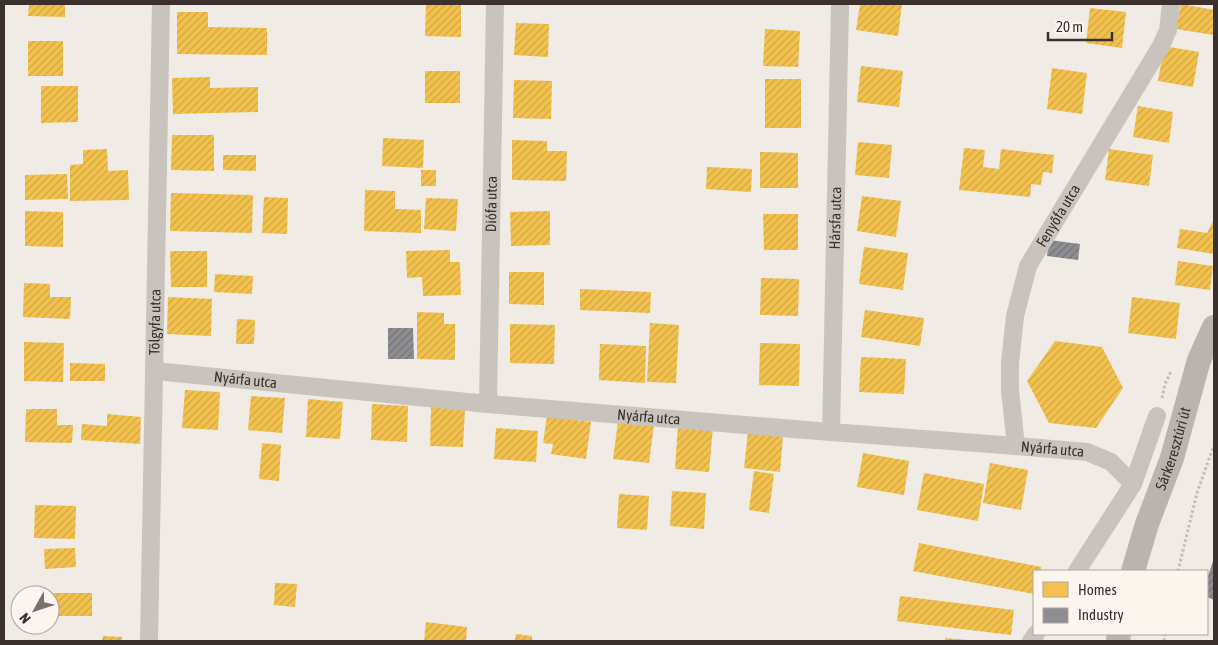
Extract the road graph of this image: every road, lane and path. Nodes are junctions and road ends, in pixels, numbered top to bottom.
1 (161, 4) edge
2 (495, 4) edge
3 (840, 4) edge
4 (1171, 4) edge
5 (1214, 327) edge
6 (155, 371) junction
7 (488, 404) junction
8 (1157, 416) dead end
9 (831, 432) junction
10 (1214, 445) edge
11 (1016, 446) junction
12 (1133, 484) junction
13 (1078, 570) edge
14 (1133, 570) edge
15 (1178, 570) edge
16 (149, 641) edge

1 - 6 street, Tölgyfa utca
2 - 7 street, Diófa utca
3 - 9 street, Hársfa utca
4 - 11 street, Fenyőfa utca
5 - 14 main road, Sárkeresztúri út
6 - 7 street, Nyárfa utca
6 - 16 street, Tölgyfa utca
7 - 9 street, Nyárfa utca
8 - 12 street, Sárkeresztúri út
9 - 11 street, Nyárfa utca
10 - 15 path
11 - 12 street, Nyárfa utca
12 - 13 street, Sárkeresztúri út

